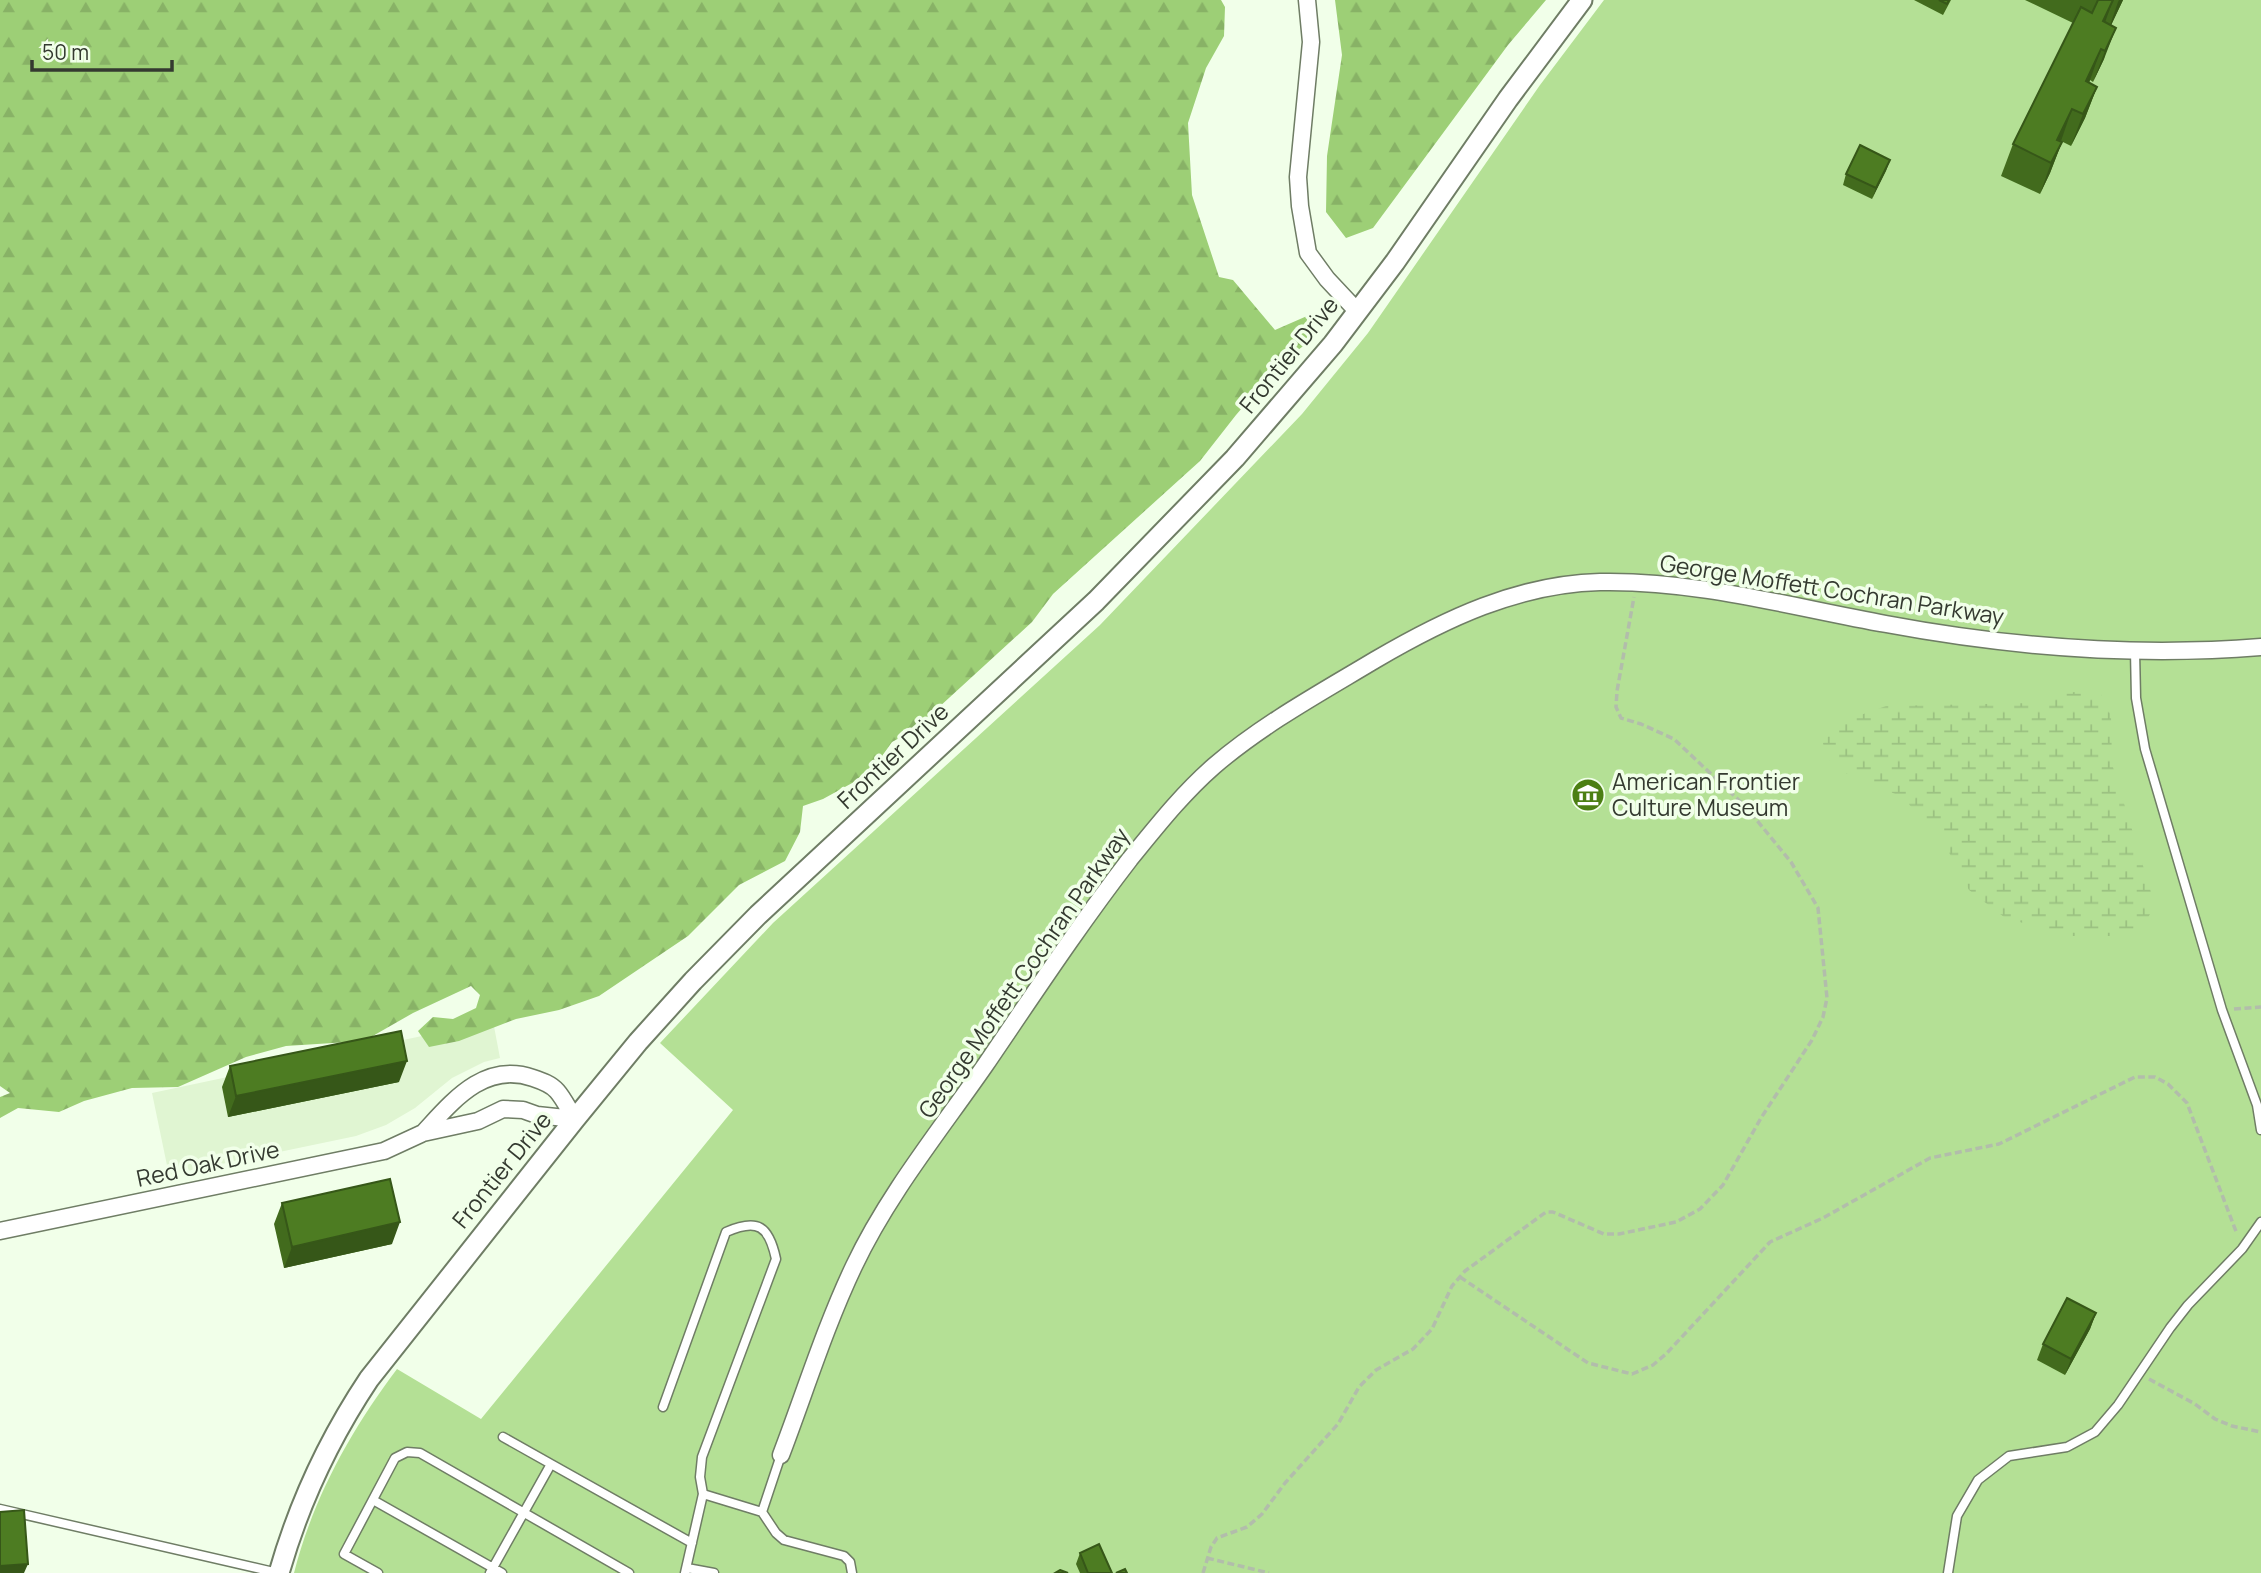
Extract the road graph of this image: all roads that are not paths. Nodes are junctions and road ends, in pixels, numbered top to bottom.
1 (1307, 0) edge
2 (1582, 0) edge
3 (1357, 311) junction
4 (2261, 647) edge
5 (2134, 650) junction
6 (575, 1119) junction
7 (2261, 1130) edge
8 (423, 1133) junction
9 (2261, 1222) edge
10 (0, 1231) edge
11 (663, 1407) dead end
12 (503, 1437) dead end
13 (781, 1455) joint
14 (551, 1464) junction
15 (703, 1494) junction
16 (373, 1500) junction
17 (0, 1509) edge
18 (762, 1512) junction
19 (525, 1514) junction
20 (692, 1543) junction
21 (686, 1570) edge
22 (492, 1571) edge
23 (278, 1573) edge
24 (378, 1573) edge
25 (502, 1573) edge
26 (629, 1573) edge
27 (714, 1573) edge
28 (852, 1573) edge
29 (1948, 1573) edge

1 - 3 street
2 - 3 street, Frontier Drive
3 - 6 street, Frontier Drive
4 - 5 street, George Moffett Cochran Parkway
5 - 7 lane
5 - 13 street, George Moffett Cochran Parkway
6 - 8 street, Red Oak Drive
6 - 8 street, Red Oak Drive
6 - 23 street, Frontier Drive
8 - 10 street, Red Oak Drive
9 - 29 lane
11 - 15 lane
12 - 14 lane
13 - 18 lane
14 - 19 lane
14 - 20 lane
15 - 18 lane
15 - 20 lane
16 - 19 lane
16 - 22 lane
16 - 24 lane
17 - 23 lane
18 - 28 lane
19 - 22 lane
19 - 26 lane
20 - 21 lane
21 - 27 lane
22 - 25 lane

